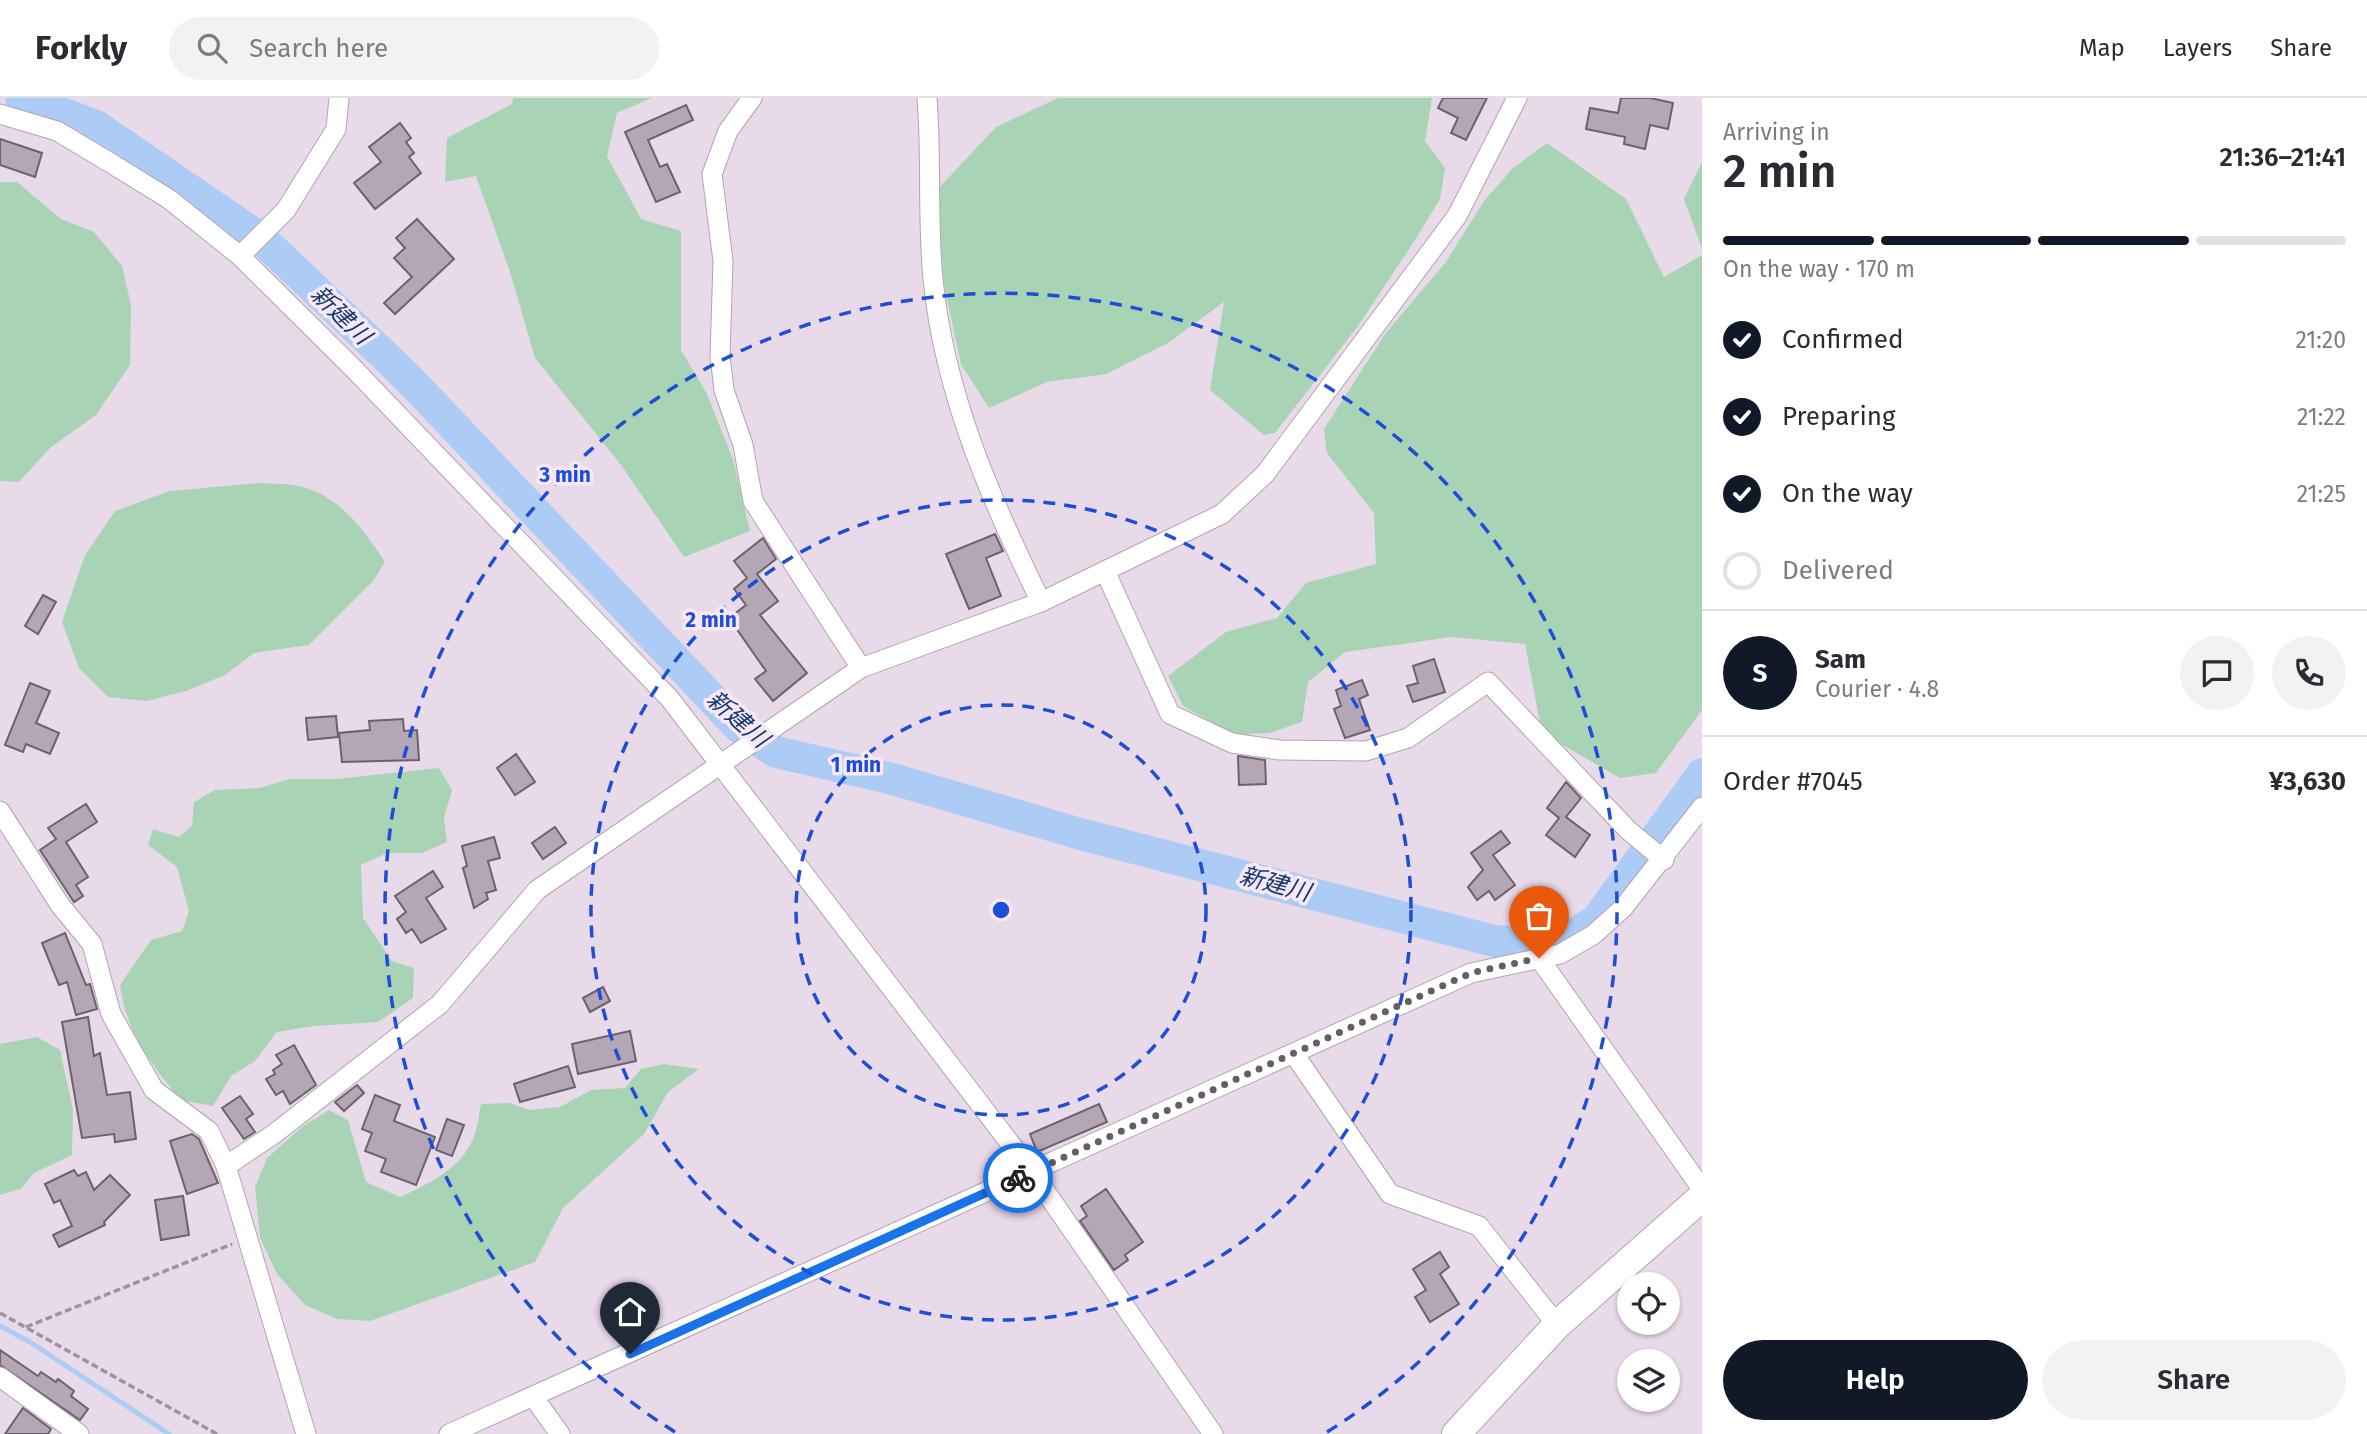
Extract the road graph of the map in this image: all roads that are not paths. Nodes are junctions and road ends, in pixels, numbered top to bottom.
1 (339, 98) edge
2 (752, 98) edge
3 (928, 98) edge
4 (1517, 98) edge
5 (0, 114) edge
6 (244, 253) junction
7 (1105, 571) junction
8 (1041, 602) junction
9 (861, 668) junction
10 (726, 760) junction
11 (1702, 807) edge
12 (0, 811) edge
13 (1664, 860) junction
14 (1539, 958) junction
15 (1294, 1054) junction
16 (226, 1166) junction
17 (1032, 1172) junction
18 (1702, 1189) edge
19 (1702, 1197) edge
20 (1557, 1325) junction
21 (0, 1377) edge
22 (534, 1398) junction
23 (79, 1434) edge
24 (306, 1434) edge
25 (449, 1434) edge
26 (560, 1434) edge
27 (1213, 1434) edge
28 (1456, 1434) edge

1 - 6 street
2 - 9 street
3 - 8 street
4 - 7 street
5 - 6 street
6 - 10 street
7 - 8 street
7 - 13 street
8 - 9 street
9 - 10 street
10 - 16 street
10 - 17 street
11 - 13 street
12 - 16 street
13 - 14 street
14 - 15 street
14 - 18 street
15 - 17 street
15 - 20 street
16 - 24 street
17 - 22 street
17 - 27 street
19 - 20 main road
20 - 28 main road
21 - 23 street
22 - 25 street
22 - 26 street

